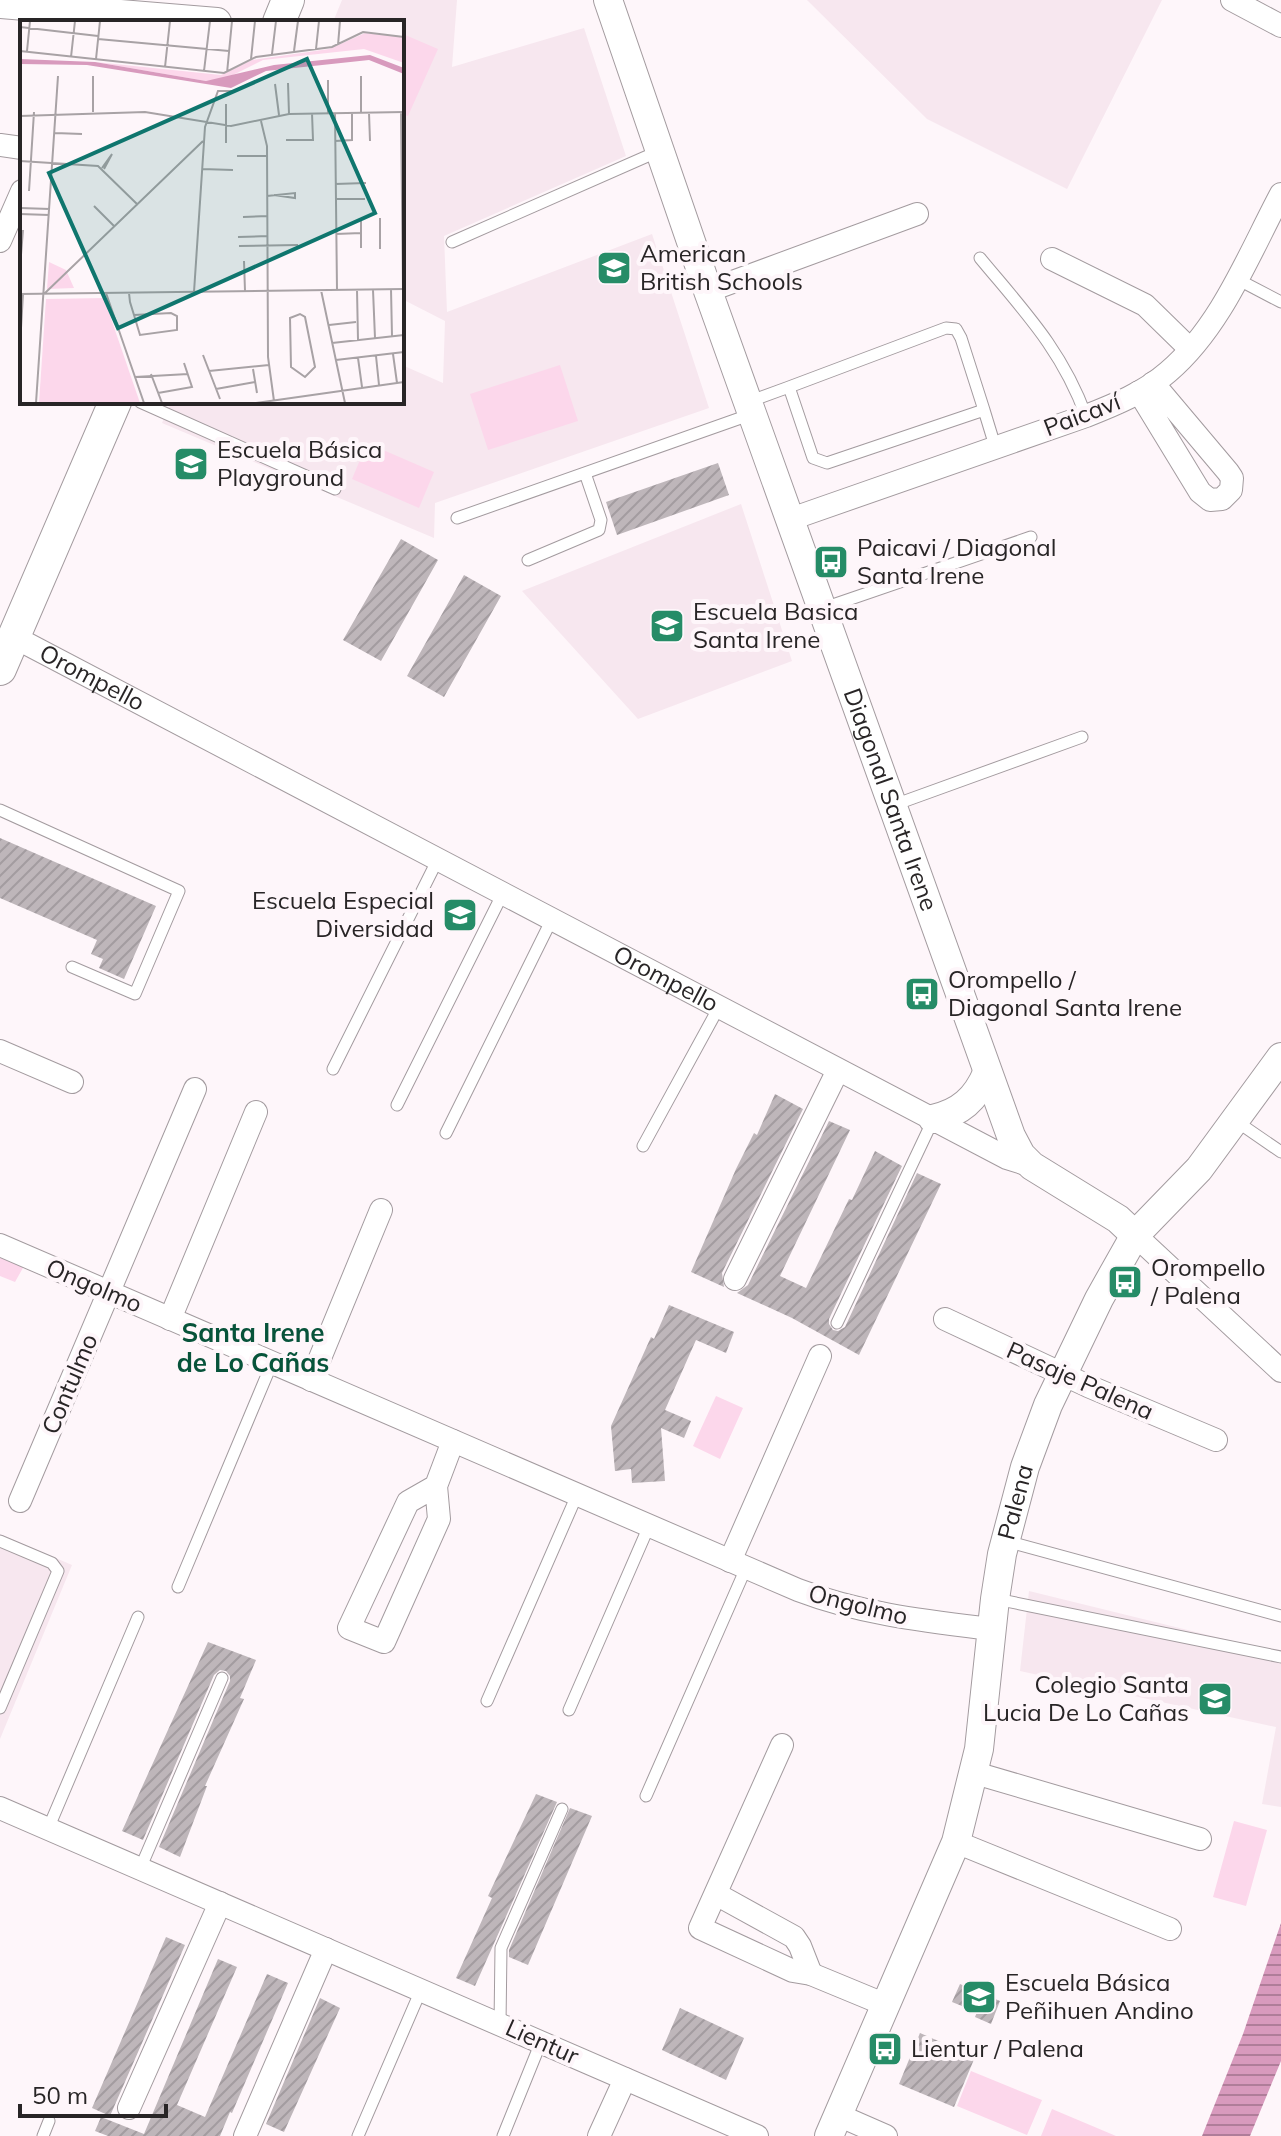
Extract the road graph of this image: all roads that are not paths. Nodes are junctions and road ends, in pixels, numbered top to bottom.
1 (288, 0) edge
2 (608, 0) edge
3 (1232, 0) edge
4 (0, 4) edge
5 (193, 20) edge
6 (280, 20) edge
7 (1281, 26) edge
8 (0, 145) edge
9 (20, 148) edge
10 (659, 151) junction
11 (1281, 194) edge
12 (20, 196) edge
13 (917, 214) dead end
14 (0, 241) edge
15 (452, 242) dead end
16 (980, 258) dead end
17 (1052, 259) dead end
18 (1236, 279) junction
19 (708, 291) junction
20 (1281, 302) edge
21 (1190, 349) junction
22 (789, 387) junction
23 (1146, 388) junction
24 (114, 404) edge
25 (144, 404) edge
26 (750, 408) junction
27 (984, 410) junction
28 (1086, 416) junction
29 (995, 446) junction
30 (585, 473) junction
31 (335, 489) dead end
32 (457, 518) dead end
33 (791, 519) junction
34 (1031, 537) dead end
35 (528, 560) dead end
36 (822, 609) junction
37 (14, 637) junction
38 (0, 669) edge
39 (1082, 737) dead end
40 (893, 805) junction
41 (0, 810) edge
42 (438, 859) junction
43 (503, 893) junction
44 (552, 919) junction
45 (72, 967) dead end
46 (719, 1007) junction
47 (0, 1051) edge
48 (1281, 1057) edge
49 (333, 1069) dead end
50 (838, 1070) junction
51 (987, 1073) junction
52 (72, 1082) dead end
53 (195, 1089) dead end
54 (397, 1105) dead end
55 (256, 1112) dead end
56 (933, 1119) junction
57 (1236, 1121) junction
58 (446, 1133) dead end
59 (643, 1146) dead end
60 (1281, 1152) edge
61 (1032, 1166) junction
62 (381, 1210) dead end
63 (1135, 1235) junction
64 (0, 1245) edge
65 (735, 1279) dead end
66 (109, 1292) junction
67 (170, 1319) junction
68 (945, 1319) dead end
69 (837, 1323) dead end
70 (820, 1356) dead end
71 (272, 1363) junction
72 (1281, 1371) edge
73 (1062, 1374) junction
74 (311, 1380) junction
75 (1216, 1440) dead end
76 (453, 1441) junction
77 (436, 1486) junction
78 (577, 1495) junction
79 (20, 1501) dead end
80 (649, 1526) junction
81 (0, 1541) edge
82 (1005, 1541) junction
83 (738, 1564) junction
84 (178, 1587) dead end
85 (995, 1599) junction
86 (1281, 1616) edge
87 (138, 1617) dead end
88 (991, 1629) junction
89 (1281, 1657) edge
90 (222, 1678) dead end
91 (487, 1701) dead end
92 (0, 1708) edge
93 (569, 1710) dead end
94 (782, 1745) dead end
95 (975, 1773) junction
96 (646, 1796) dead end
97 (0, 1808) edge
98 (562, 1809) dead end
99 (48, 1829) junction
100 (1200, 1839) dead end
101 (956, 1842) junction
102 (140, 1869) junction
103 (716, 1894) junction
104 (220, 1903) junction
105 (1170, 1929) dead end
106 (326, 1949) junction
107 (811, 1974) junction
108 (421, 1990) junction
109 (886, 2005) junction
110 (500, 2024) junction
111 (541, 2042) junction
112 (625, 2079) junction
113 (129, 2108) dead end
114 (49, 2121) dead end
115 (833, 2125) edge
116 (43, 2136) edge
117 (245, 2136) edge
118 (358, 2136) edge
119 (503, 2136) edge
120 (599, 2136) edge
121 (757, 2136) edge
122 (886, 2136) edge

1 - 6 main road
2 - 10 street, Diagonal Santa Irene
3 - 7 street
4 - 5 street
8 - 9 street
10 - 15 lane
10 - 19 street, Diagonal Santa Irene
11 - 18 street, Paicaví
12 - 14 street
13 - 19 street
16 - 28 lane
17 - 21 street
18 - 20 lane
18 - 21 street, Paicaví
19 - 26 street, Diagonal Santa Irene
21 - 23 street, Paicaví
22 - 26 lane
22 - 27 lane
22 - 27 lane
23 - 23 street
23 - 28 street, Paicaví
24 - 37 main road
25 - 31 lane
26 - 30 lane
26 - 33 street, Diagonal Santa Irene
27 - 29 lane
28 - 29 street, Paicaví
29 - 33 street, Paicaví
30 - 32 lane
30 - 35 lane
33 - 36 street, Diagonal Santa Irene
34 - 36 lane
36 - 40 street, Diagonal Santa Irene
37 - 38 main road
37 - 42 street, Orompello
39 - 40 lane
40 - 51 street, Diagonal Santa Irene
41 - 45 lane
42 - 43 street, Orompello
42 - 49 lane
43 - 44 street, Orompello
43 - 54 lane
44 - 46 street, Orompello
44 - 58 lane
46 - 50 street, Orompello
46 - 59 lane
47 - 52 street
48 - 57 street, Palena
50 - 56 street, Orompello
50 - 65 street
51 - 56 street
51 - 61 street, Diagonal Santa Irene
53 - 66 street, Contulmo
55 - 67 street
56 - 61 street, Orompello
56 - 69 lane
57 - 60 lane
57 - 63 street, Palena
61 - 63 street, Orompello
62 - 74 street
63 - 72 street, Orompello
63 - 73 street, Palena
64 - 66 street, Ongolmo
66 - 67 street, Ongolmo
66 - 79 street, Contulmo
67 - 71 street, Ongolmo
68 - 73 street, Pasaje Palena
70 - 83 street
71 - 74 street, Ongolmo
71 - 84 lane
73 - 75 street, Pasaje Palena
73 - 82 street, Palena
74 - 76 street, Ongolmo
76 - 77 street
76 - 78 street, Ongolmo
77 - 77 street
78 - 80 street, Ongolmo
78 - 91 lane
80 - 83 street, Ongolmo
80 - 93 lane
81 - 92 lane
82 - 85 street, Palena
82 - 86 lane
83 - 88 street, Ongolmo
83 - 96 lane
85 - 88 street, Palena
85 - 89 lane
87 - 99 lane
88 - 95 street, Palena
90 - 102 lane
94 - 103 street
95 - 100 street
95 - 101 street, Palena
97 - 99 street, Lientur
98 - 110 lane
99 - 102 street, Lientur
101 - 105 street
101 - 109 street, Palena
102 - 104 street, Lientur
103 - 107 street
103 - 107 street
104 - 106 street, Lientur
104 - 113 street
106 - 108 street, Lientur
106 - 117 street
107 - 109 street
108 - 110 street, Lientur
108 - 118 lane
109 - 115 street, Palena
110 - 111 street, Lientur
111 - 112 street, Lientur
111 - 119 lane
112 - 120 street
112 - 121 street, Lientur
114 - 116 lane
115 - 122 street, Palena

